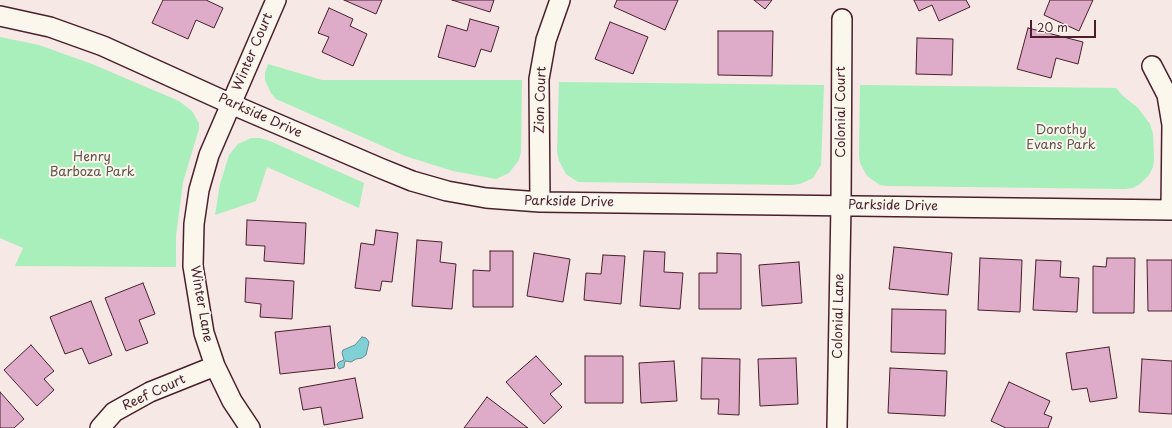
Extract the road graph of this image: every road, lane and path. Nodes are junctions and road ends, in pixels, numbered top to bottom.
1 (276, 0) edge
2 (560, 0) edge
3 (0, 16) edge
4 (842, 19) dead end
5 (1152, 66) dead end
6 (231, 104) junction
7 (540, 202) junction
8 (841, 205) junction
9 (1172, 210) edge
10 (215, 366) junction
11 (100, 428) edge
12 (250, 428) edge
13 (837, 428) edge

1 - 6 street, Winter Court
2 - 7 street, Zion Court
3 - 6 street, Parkside Drive
4 - 8 street, Colonial Court
5 - 9 street
6 - 7 street, Parkside Drive
6 - 10 street, Winter Lane
7 - 8 street, Parkside Drive
8 - 9 street, Parkside Drive
8 - 13 street, Colonial Lane
10 - 11 street, Reef Court
10 - 12 street, Winter Lane

